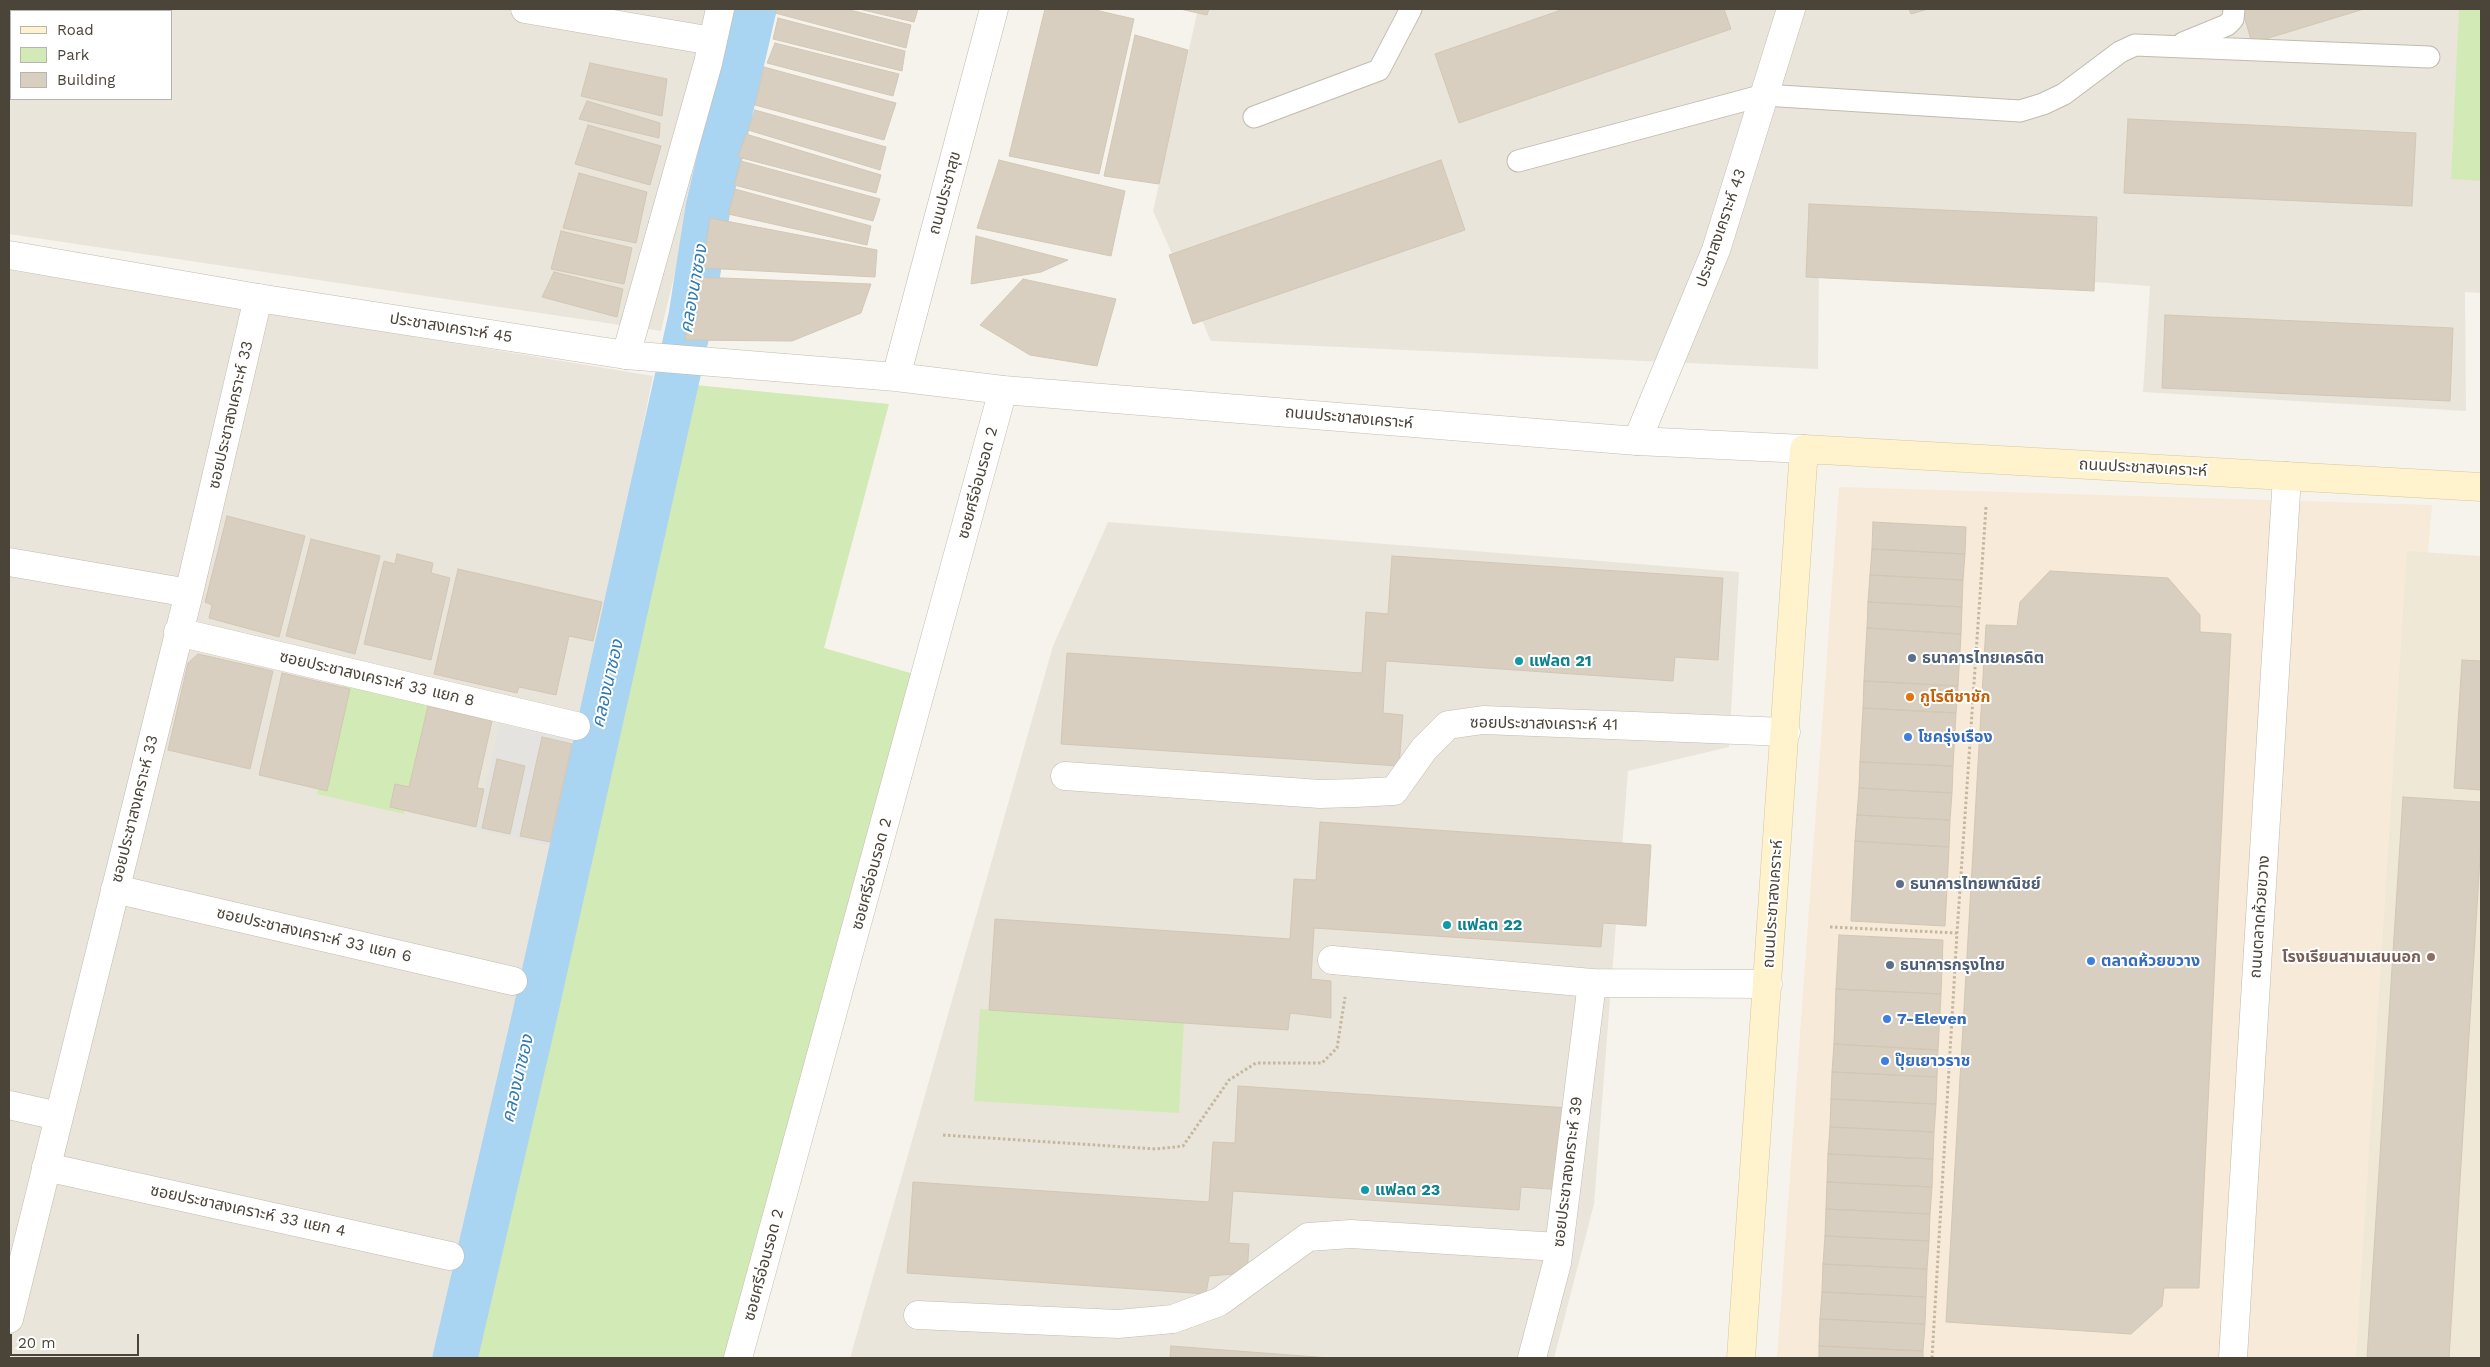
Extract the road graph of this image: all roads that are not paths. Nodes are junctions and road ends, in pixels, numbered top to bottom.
1 (525, 9) edge
2 (720, 9) edge
3 (994, 9) edge
4 (1411, 9) edge
5 (1791, 9) edge
6 (2234, 9) edge
7 (712, 41) junction
8 (2174, 46) junction
9 (2429, 57) dead end
10 (1764, 95) junction
11 (1254, 117) dead end
12 (1518, 161) dead end
13 (9, 255) edge
14 (258, 298) junction
15 (626, 356) junction
16 (896, 378) junction
17 (1003, 390) junction
18 (1637, 441) junction
19 (1804, 449) junction
20 (2288, 476) junction
21 (2481, 487) edge
22 (9, 562) edge
23 (189, 592) junction
24 (178, 632) junction
25 (576, 726) dead end
26 (1786, 732) junction
27 (1065, 776) dead end
28 (115, 889) junction
29 (1341, 961) road end
30 (513, 981) dead end
31 (1592, 983) junction
32 (1768, 984) junction
33 (9, 1105) edge
34 (58, 1116) junction
35 (46, 1167) junction
36 (1558, 1247) junction
37 (450, 1256) dead end
38 (918, 1315) dead end
39 (9, 1319) edge
40 (738, 1358) edge
41 (1532, 1358) edge
42 (1741, 1358) edge
43 (2233, 1358) edge

1 - 7 street
2 - 7 street
3 - 16 street, ถนนประชาสุข
4 - 11 lane
5 - 10 street, ประชาสงเคราะห์ 43
6 - 8 lane
7 - 15 street
8 - 9 lane
8 - 10 lane
10 - 12 lane
10 - 18 street, ประชาสงเคราะห์ 43
13 - 14 street, ประชาสงเคราะห์ 45
14 - 15 street, ประชาสงเคราะห์ 45
14 - 23 street, ซอยประชาสงเคราะห์ 33
15 - 16 street, ประชาสงเคราะห์ 45
16 - 17 street, ถนนประชาสงเคราะห์
17 - 18 street, ถนนประชาสงเคราะห์
17 - 40 street, ซอยศรีอ่อนรอด 2
18 - 19 street, ถนนประชาสงเคราะห์
19 - 20 main road, ถนนประชาสงเคราะห์
19 - 26 main road, ถนนประชาสงเคราะห์
20 - 21 main road, ถนนประชาสงเคราะห์
20 - 43 street, ถนนตลาดห้วยขวาง
22 - 23 street
23 - 24 street, ซอยประชาสงเคราะห์ 33
24 - 25 street, ซอยประชาสงเคราะห์ 33 แยก 8
24 - 28 street, ซอยประชาสงเคราะห์ 33
26 - 27 street, ซอยประชาสงเคราะห์ 41
26 - 32 main road, ถนนประชาสงเคราะห์
28 - 30 street, ซอยประชาสงเคราะห์ 33 แยก 6
28 - 34 street, ซอยประชาสงเคราะห์ 33
29 - 31 street
31 - 32 street
31 - 36 street, ซอยประชาสงเคราะห์ 39
32 - 42 main road, ถนนประชาสงเคราะห์
33 - 34 street
34 - 35 street, ซอยประชาสงเคราะห์ 33
35 - 37 street, ซอยประชาสงเคราะห์ 33 แยก 4
35 - 39 street, ซอยประชาสงเคราะห์ 33
36 - 38 street
36 - 41 street, ซอยประชาสงเคราะห์ 39

